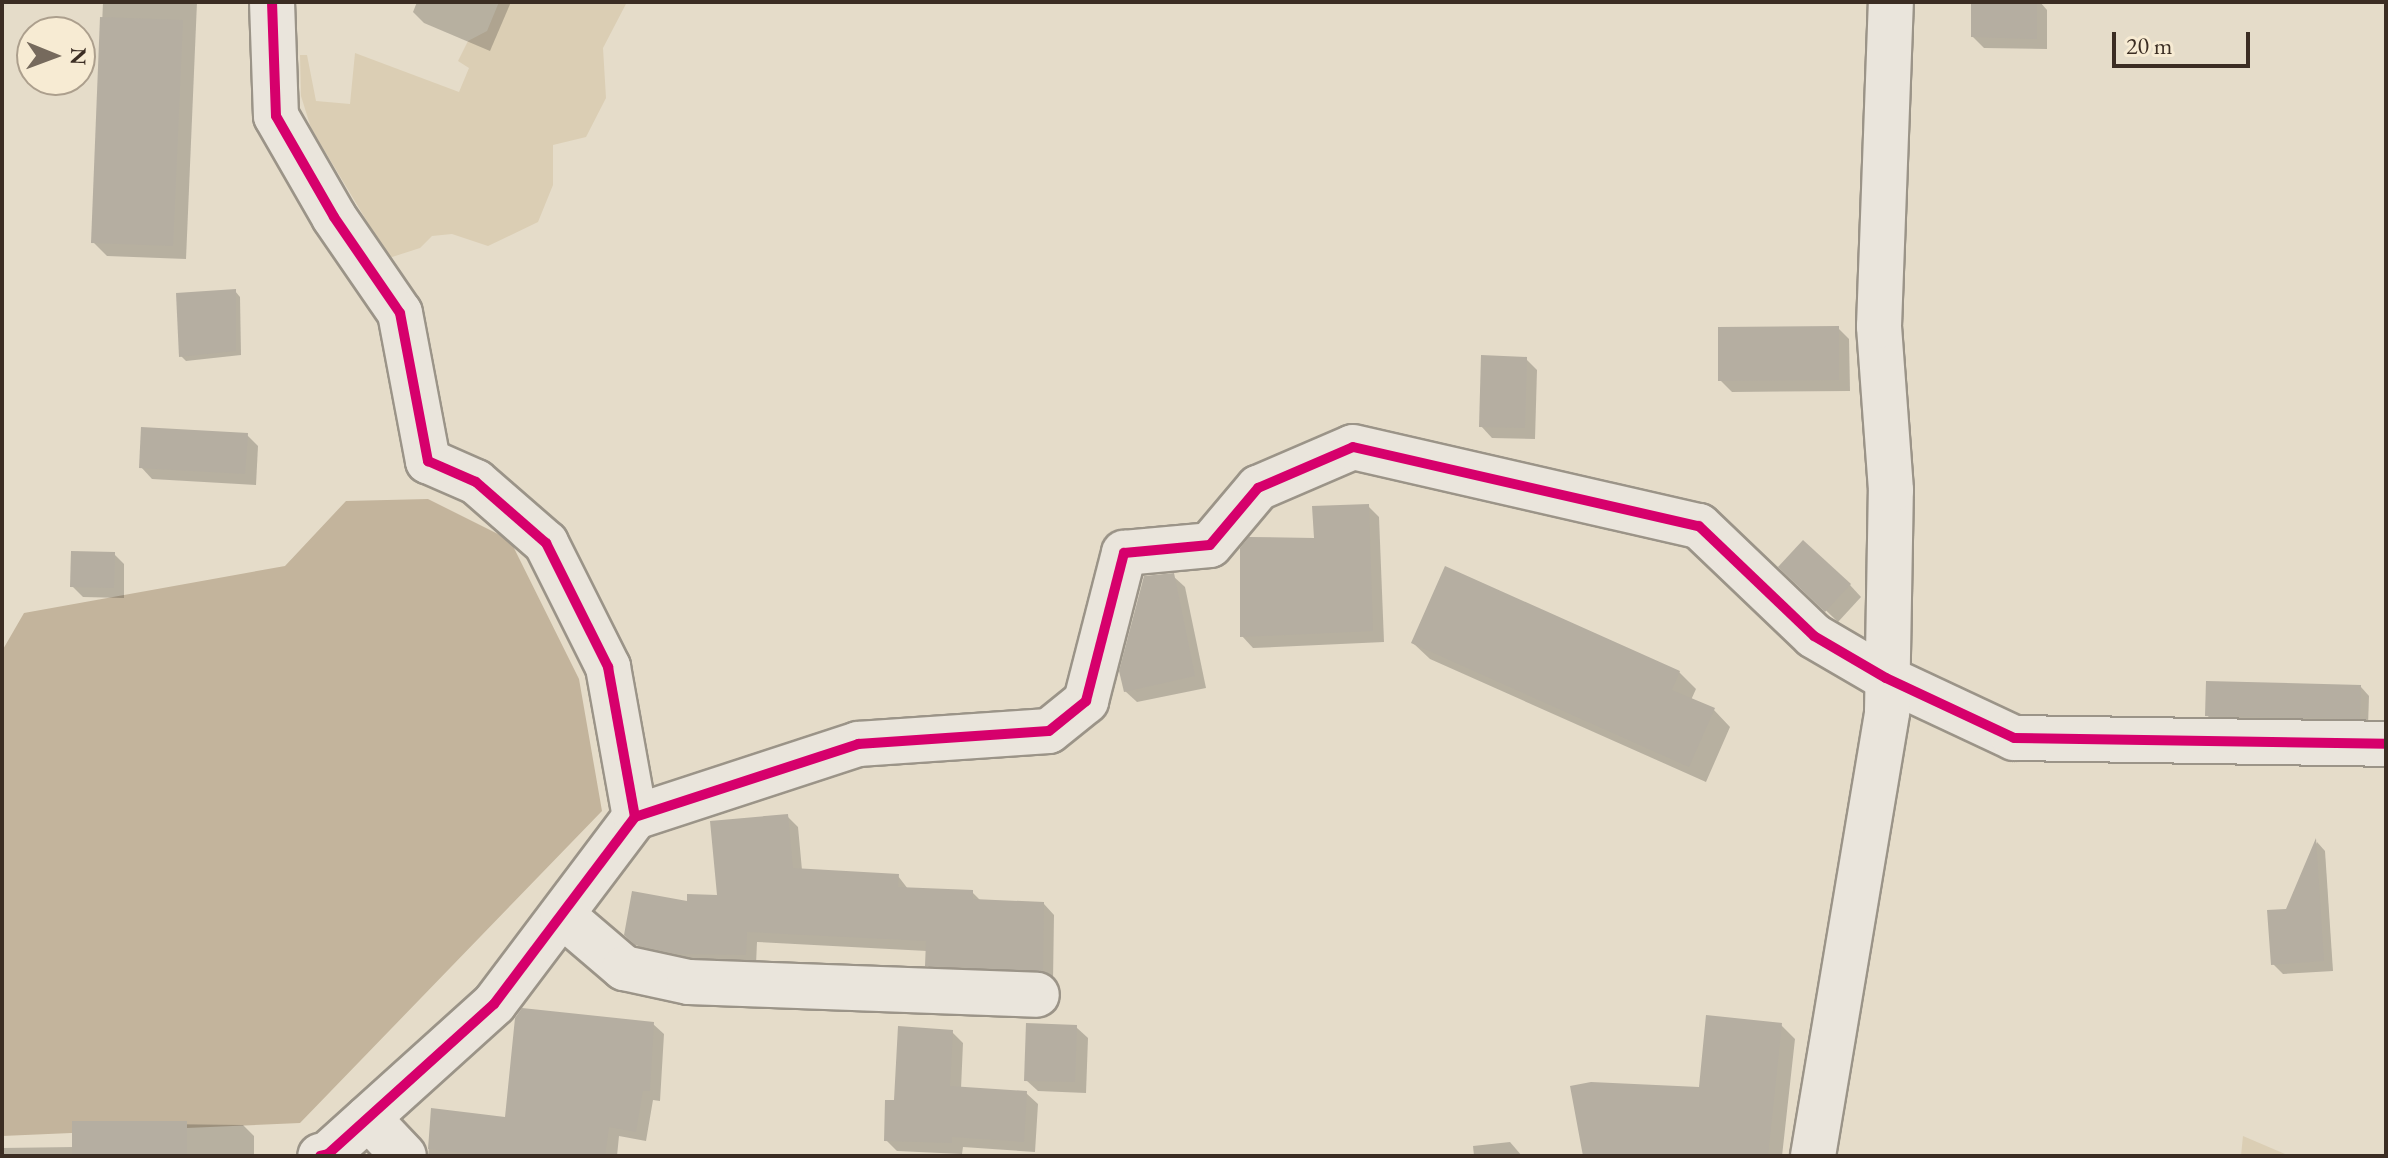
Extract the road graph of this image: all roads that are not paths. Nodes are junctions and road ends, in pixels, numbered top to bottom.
1 (272, 2) edge
2 (1891, 2) edge
3 (1886, 678) junction
4 (2386, 744) edge
5 (635, 817) junction
6 (562, 915) junction
7 (1037, 995) dead end
8 (368, 1118) junction
9 (320, 1156) edge
10 (404, 1156) edge
11 (1813, 1156) edge

1 - 5 street
2 - 3 street
3 - 4 street
3 - 5 street
3 - 11 street
5 - 6 street
6 - 7 street
6 - 8 street
8 - 9 street
8 - 10 street

